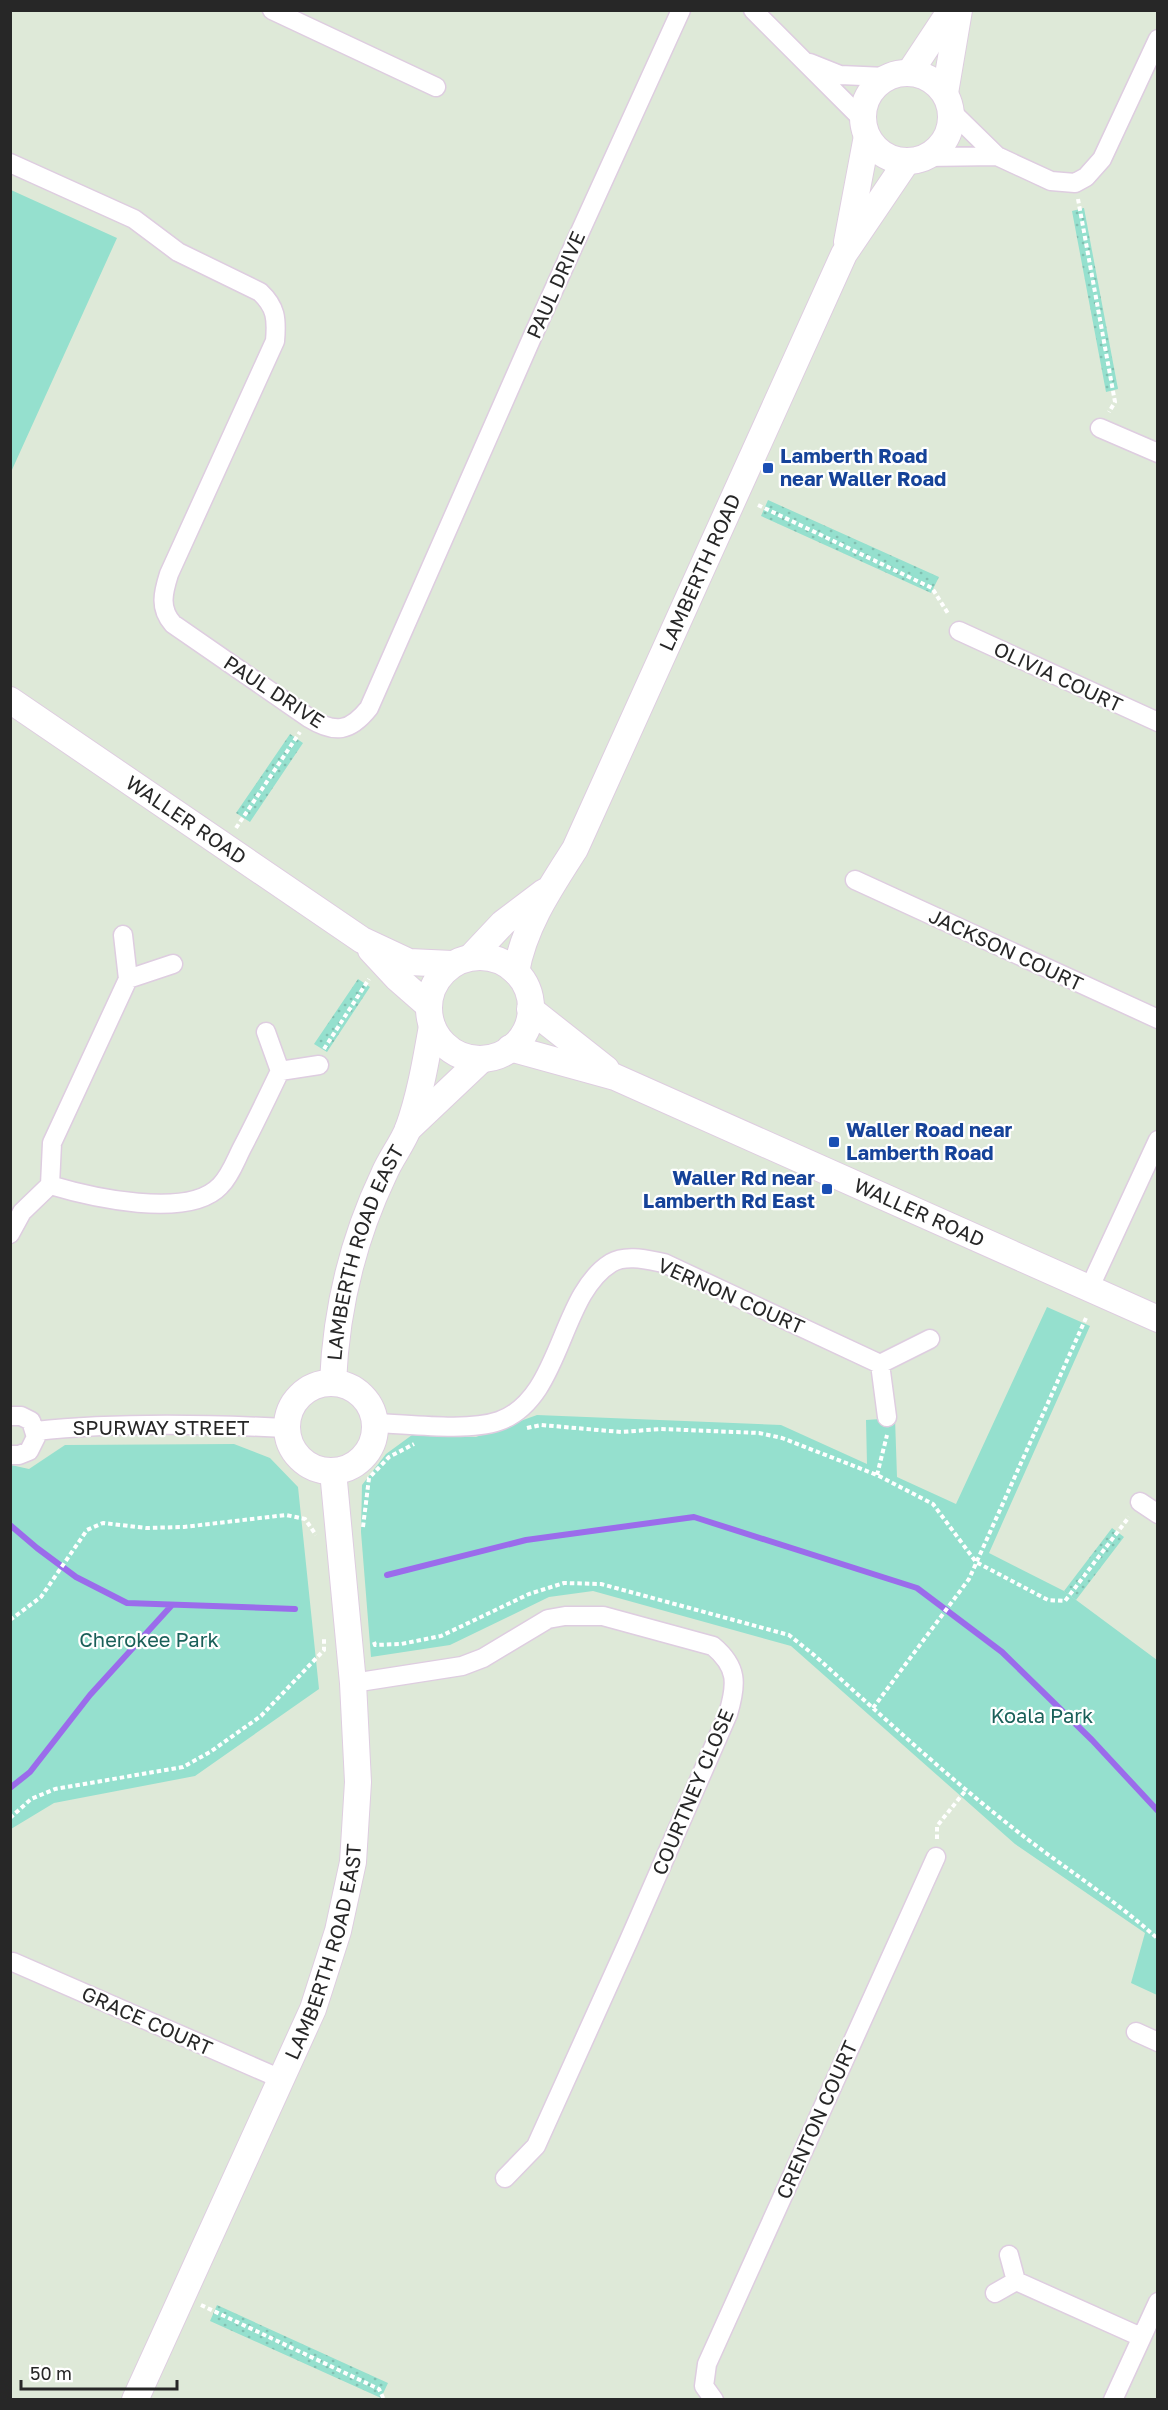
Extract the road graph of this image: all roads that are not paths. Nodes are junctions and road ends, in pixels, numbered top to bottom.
1 (272, 10) edge
2 (681, 10) edge
3 (753, 10) edge
4 (951, 10) edge
5 (959, 10) edge
6 (1158, 39) edge
7 (802, 61) junction
8 (898, 75) junction
9 (436, 87) dead end
10 (948, 102) junction
11 (865, 128) junction
12 (997, 156) junction
13 (916, 159) junction
14 (10, 163) edge
15 (844, 254) junction
16 (1100, 428) road end
17 (1158, 453) edge
18 (959, 631) road end
19 (10, 700) edge
20 (1158, 722) edge
21 (855, 880) dead end
22 (550, 888) junction
23 (123, 935) dead end
24 (362, 940) junction
25 (462, 961) junction
26 (173, 964) dead end
27 (516, 972) junction
28 (128, 979) junction
29 (530, 1009) junction
30 (430, 1016) junction
31 (1158, 1019) edge
32 (266, 1032) dead end
33 (510, 1048) junction
34 (482, 1059) junction
35 (319, 1065) road end
36 (280, 1071) junction
37 (615, 1077) junction
38 (408, 1129) junction
39 (1158, 1140) edge
40 (50, 1185) junction
41 (10, 1234) edge
42 (1089, 1289) junction
43 (1158, 1319) edge
44 (930, 1339) dead end
45 (880, 1364) junction
46 (333, 1382) junction
47 (10, 1416) edge
48 (887, 1417) road end
49 (375, 1423) junction
50 (286, 1428) junction
51 (36, 1431) junction
52 (10, 1455) edge
53 (333, 1472) junction
54 (1140, 1502) road end
55 (1158, 1514) edge
56 (353, 1683) junction
57 (936, 1857) road end
58 (13, 1962) dead end
59 (1136, 2032) dead end
60 (1158, 2042) edge
61 (281, 2079) junction
62 (505, 2178) dead end
63 (1009, 2255) dead end
64 (1016, 2281) junction
65 (995, 2293) dead end
66 (1158, 2302) edge
67 (1141, 2337) junction
68 (709, 2393) edge
69 (135, 2400) edge
70 (1113, 2400) edge

1 - 9 street
2 - 14 street, PAUL DRIVE
3 - 7 street
4 - 8 street, LAMBERTH ROAD
5 - 10 street, LAMBERTH ROAD
6 - 12 street
7 - 8 street
7 - 11 street
8 - 10 street
8 - 11 street, LAMBERTH ROAD
10 - 12 street
10 - 13 street, LAMBERTH ROAD
11 - 13 street
11 - 15 street, LAMBERTH ROAD
12 - 13 street
13 - 15 street, LAMBERTH ROAD
15 - 22 street, LAMBERTH ROAD
16 - 17 street
18 - 20 street, OLIVIA COURT
19 - 24 street, WALLER ROAD
21 - 31 street, JACKSON COURT
22 - 25 street, LAMBERTH ROAD
22 - 27 street, LAMBERTH ROAD
23 - 28 street
24 - 25 street, WALLER ROAD
24 - 30 street, WALLER ROAD
25 - 27 street
25 - 30 street
26 - 28 street
27 - 29 street
28 - 40 street
29 - 33 street
29 - 37 street, WALLER ROAD
30 - 34 street
30 - 38 street, LAMBERTH ROAD EAST
32 - 36 street
33 - 34 street
33 - 37 street, WALLER ROAD
34 - 38 street, LAMBERTH ROAD EAST
35 - 36 street
36 - 40 street
37 - 42 street, WALLER ROAD
38 - 46 street, LAMBERTH ROAD EAST
39 - 42 street
40 - 41 street
42 - 43 street, WALLER ROAD
44 - 45 street
45 - 48 street
45 - 49 street, VERNON COURT
46 - 49 street
46 - 50 street
47 - 51 street
49 - 53 street
50 - 51 street, SPURWAY STREET
50 - 53 street
51 - 52 street
53 - 56 street, LAMBERTH ROAD EAST
54 - 55 street
56 - 61 street, LAMBERTH ROAD EAST
56 - 62 street, COURTNEY CLOSE
57 - 68 street, CRENTON COURT
58 - 61 street, GRACE COURT
59 - 60 street
61 - 69 street, LAMBERTH ROAD EAST
63 - 64 street
64 - 65 street
64 - 67 street
66 - 67 street
67 - 70 street

